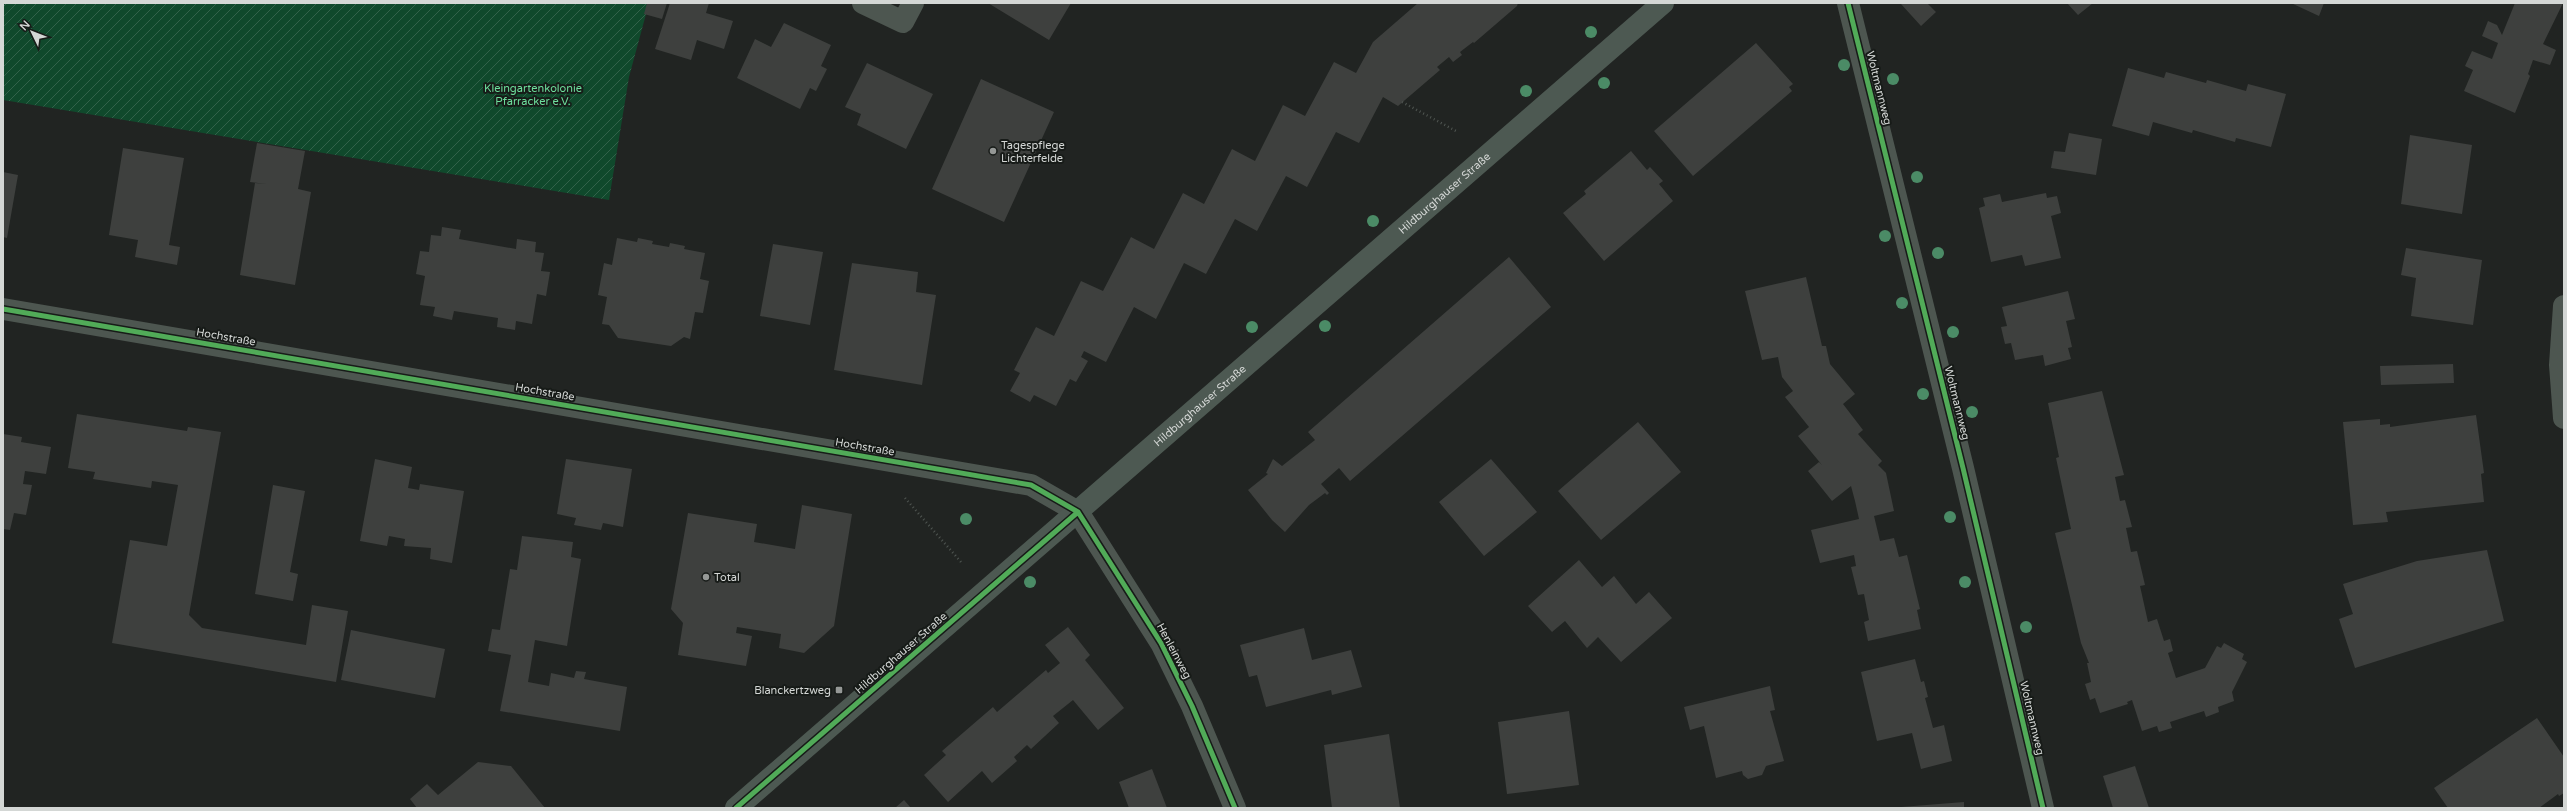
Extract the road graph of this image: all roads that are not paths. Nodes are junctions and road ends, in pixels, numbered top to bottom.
1 (863, 3) edge
2 (914, 3) edge
3 (1663, 3) edge
4 (1848, 3) edge
5 (2564, 306) edge
6 (3, 309) edge
7 (2564, 418) edge
8 (1078, 512) junction
9 (736, 808) edge
10 (1235, 808) edge
11 (2043, 808) edge

1 - 2 street
3 - 8 main road, Hildburghauser Straße
4 - 11 street, Woltmannweg
5 - 7 street
6 - 8 street, Hochstraße
8 - 9 main road, Hildburghauser Straße
8 - 10 street, Henleinweg

